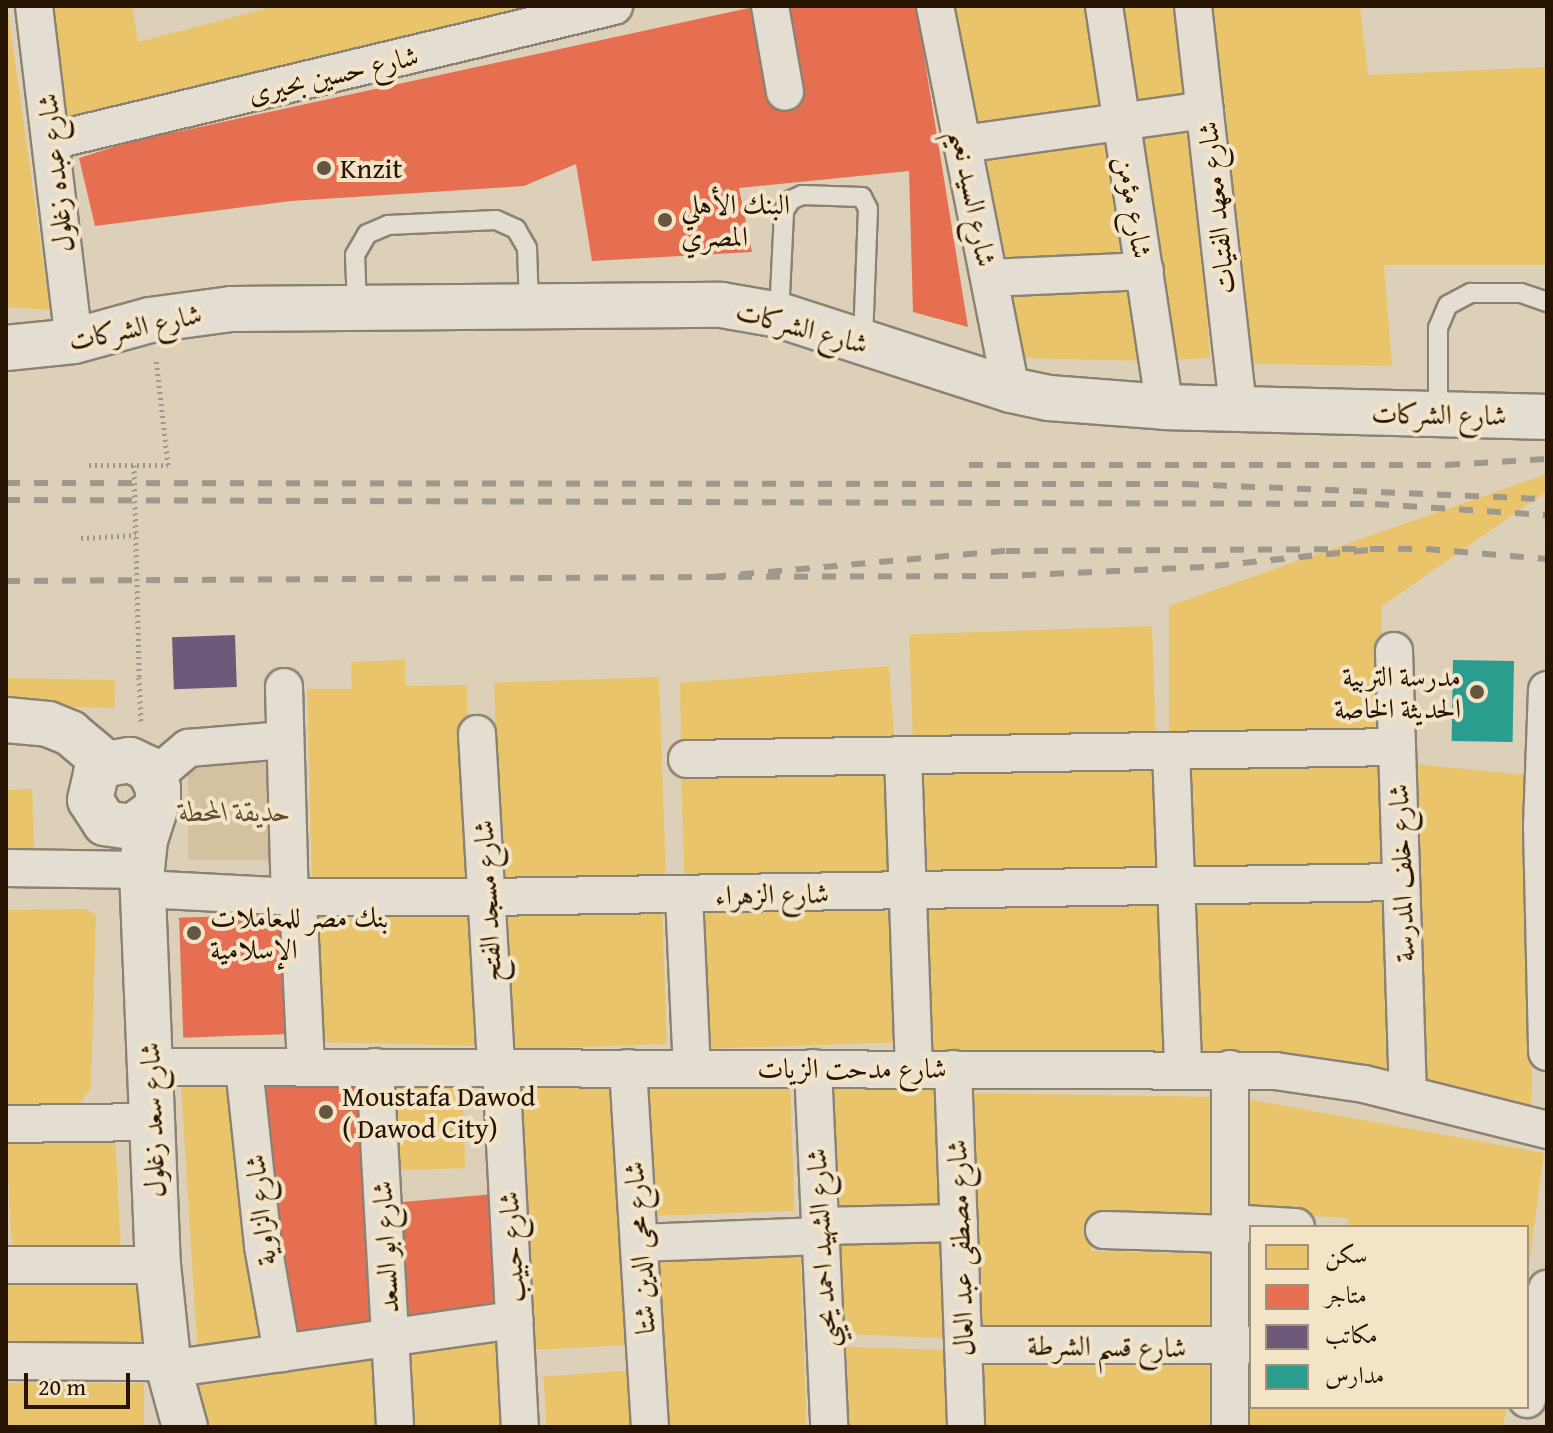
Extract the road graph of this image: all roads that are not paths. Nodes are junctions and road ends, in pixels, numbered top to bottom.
1 (34, 6) edge
2 (614, 6) edge
3 (770, 6) edge
4 (935, 6) edge
5 (1104, 6) edge
6 (1193, 6) edge
7 (785, 92) dead end
8 (1205, 110) junction
9 (1122, 121) junction
10 (51, 141) junction
11 (963, 144) junction
12 (1145, 271) junction
13 (990, 278) junction
14 (1547, 302) edge
15 (529, 305) junction
16 (357, 307) junction
17 (779, 315) junction
18 (74, 341) junction
19 (863, 342) junction
20 (6, 348) edge
21 (1011, 390) junction
22 (1165, 407) junction
23 (1238, 409) junction
24 (1438, 415) junction
25 (1547, 417) edge
26 (1394, 651) dead end
27 (284, 687) dead end
28 (1547, 690) edge
29 (6, 720) edge
30 (477, 734) dead end
31 (285, 740) junction
32 (1397, 747) junction
33 (1171, 751) junction
34 (903, 755) junction
35 (1545, 756) edge
36 (687, 759) dead end
37 (107, 764) junction
38 (154, 794) junction
39 (6, 868) edge
40 (142, 879) junction
41 (1401, 882) junction
42 (1176, 886) junction
43 (908, 891) junction
44 (684, 895) junction
45 (294, 897) junction
46 (487, 897) junction
47 (1547, 1052) edge
48 (150, 1067) junction
49 (244, 1067) junction
50 (306, 1067) junction
51 (375, 1067) junction
52 (499, 1067) junction
53 (628, 1068) junction
54 (692, 1068) junction
55 (813, 1068) junction
56 (914, 1069) junction
57 (953, 1069) junction
58 (1183, 1069) junction
59 (1230, 1069) junction
60 (1408, 1095) junction
61 (152, 1122) junction
62 (6, 1124) edge
63 (1547, 1130) edge
64 (959, 1223) junction
65 (1230, 1228) junction
66 (1249, 1228) edge
67 (1104, 1230) dead end
68 (821, 1231) junction
69 (639, 1243) junction
70 (6, 1265) edge
71 (158, 1265) junction
72 (1541, 1310) edge
73 (515, 1320) junction
74 (390, 1338) junction
75 (963, 1345) junction
76 (1240, 1347) edge
77 (282, 1353) junction
78 (6, 1361) edge
79 (168, 1366) junction
80 (1529, 1386) edge
81 (185, 1427) edge
82 (395, 1427) edge
83 (520, 1427) edge
84 (650, 1427) edge
85 (829, 1427) edge
86 (966, 1427) edge
87 (1230, 1427) edge

1 - 10 street, شارع عبده زغلول
2 - 10 street, شارع حسين بحيرى
3 - 7 street
4 - 11 street, شارع السيد نعيم
5 - 9 street, شارع مؤمن
6 - 8 street, شارع معهد الفتيات
8 - 9 street
8 - 23 street, شارع معهد الفتيات
9 - 11 street
9 - 12 street, شارع مؤمن
10 - 18 street, شارع عبده زغلول
11 - 13 street, شارع السيد نعيم
12 - 13 street
12 - 22 street, شارع مؤمن
13 - 21 street, شارع السيد نعيم
14 - 24 lane
15 - 16 main road, شارع الشركات
15 - 16 lane
15 - 17 main road, شارع الشركات
16 - 18 main road, شارع الشركات
17 - 19 main road, شارع الشركات
17 - 19 lane
18 - 20 main road, شارع الشركات
19 - 21 main road, شارع الشركات
21 - 22 main road, شارع الشركات
22 - 23 main road, شارع الشركات
23 - 24 main road, شارع الشركات
24 - 25 main road, شارع الشركات
26 - 32 street, شارع خلف المدرسة
27 - 31 street
28 - 35 street
29 - 37 main road
30 - 46 street, شارع مسجد الفتح
31 - 38 street
31 - 45 street
32 - 33 street
32 - 41 street, شارع خلف المدرسة
33 - 34 street
33 - 42 street
34 - 36 street
34 - 43 street
35 - 47 street
37 - 38 main road
37 - 38 main road
38 - 40 main road, شارع سعد زغلول
39 - 40 street, شارع الزهراء
40 - 45 street, شارع الزهراء
40 - 48 main road, شارع سعد زغلول
41 - 42 street, شارع الزهراء
41 - 60 street, شارع خلف المدرسة
42 - 43 street, شارع الزهراء
42 - 58 street
43 - 44 street, شارع الزهراء
43 - 56 street
44 - 46 street, شارع الزهراء
44 - 54 street
45 - 46 street, شارع الزهراء
45 - 50 street
46 - 52 street, شارع مسجد الفتح
48 - 49 street, شارع مدحت الزيات
48 - 61 main road, شارع سعد زغلول
49 - 50 street, شارع مدحت الزيات
49 - 77 street, شارع الزاوية
50 - 51 street, شارع مدحت الزيات
51 - 52 street, شارع مدحت الزيات
51 - 74 street, شارع ابو السعد
52 - 53 street, شارع مدحت الزيات
52 - 73 street, شارع حبيب
53 - 54 street, شارع مدحت الزيات
53 - 69 street, شارع محى الدين شتا
54 - 55 street, شارع مدحت الزيات
55 - 56 street, شارع مدحت الزيات
55 - 68 street, شارع الشهيد احمد يحيي
56 - 57 street, شارع مدحت الزيات
57 - 58 street, شارع مدحت الزيات
57 - 64 street, شارع مصطفى عبد العال
58 - 59 street, شارع مدحت الزيات
59 - 60 street, شارع مدحت الزيات
59 - 65 street
60 - 63 street, شارع مدحت الزيات
61 - 62 street
61 - 71 main road, شارع سعد زغلول
64 - 68 street
64 - 75 street, شارع مصطفى عبد العال
65 - 66 street
65 - 67 street
65 - 76 street
68 - 69 street
68 - 85 street, شارع الشهيد احمد يحيي
69 - 84 street, شارع محى الدين شتا
70 - 71 street
71 - 79 main road, شارع سعد زغلول
72 - 80 street
73 - 74 street
73 - 83 street, شارع حبيب
74 - 77 street
74 - 82 street, شارع ابو السعد
75 - 76 street, شارع قسم الشرطة
75 - 86 street, شارع مصطفى عبد العال
76 - 87 street
77 - 79 street
78 - 79 street
79 - 81 main road, شارع سعد زغلول

